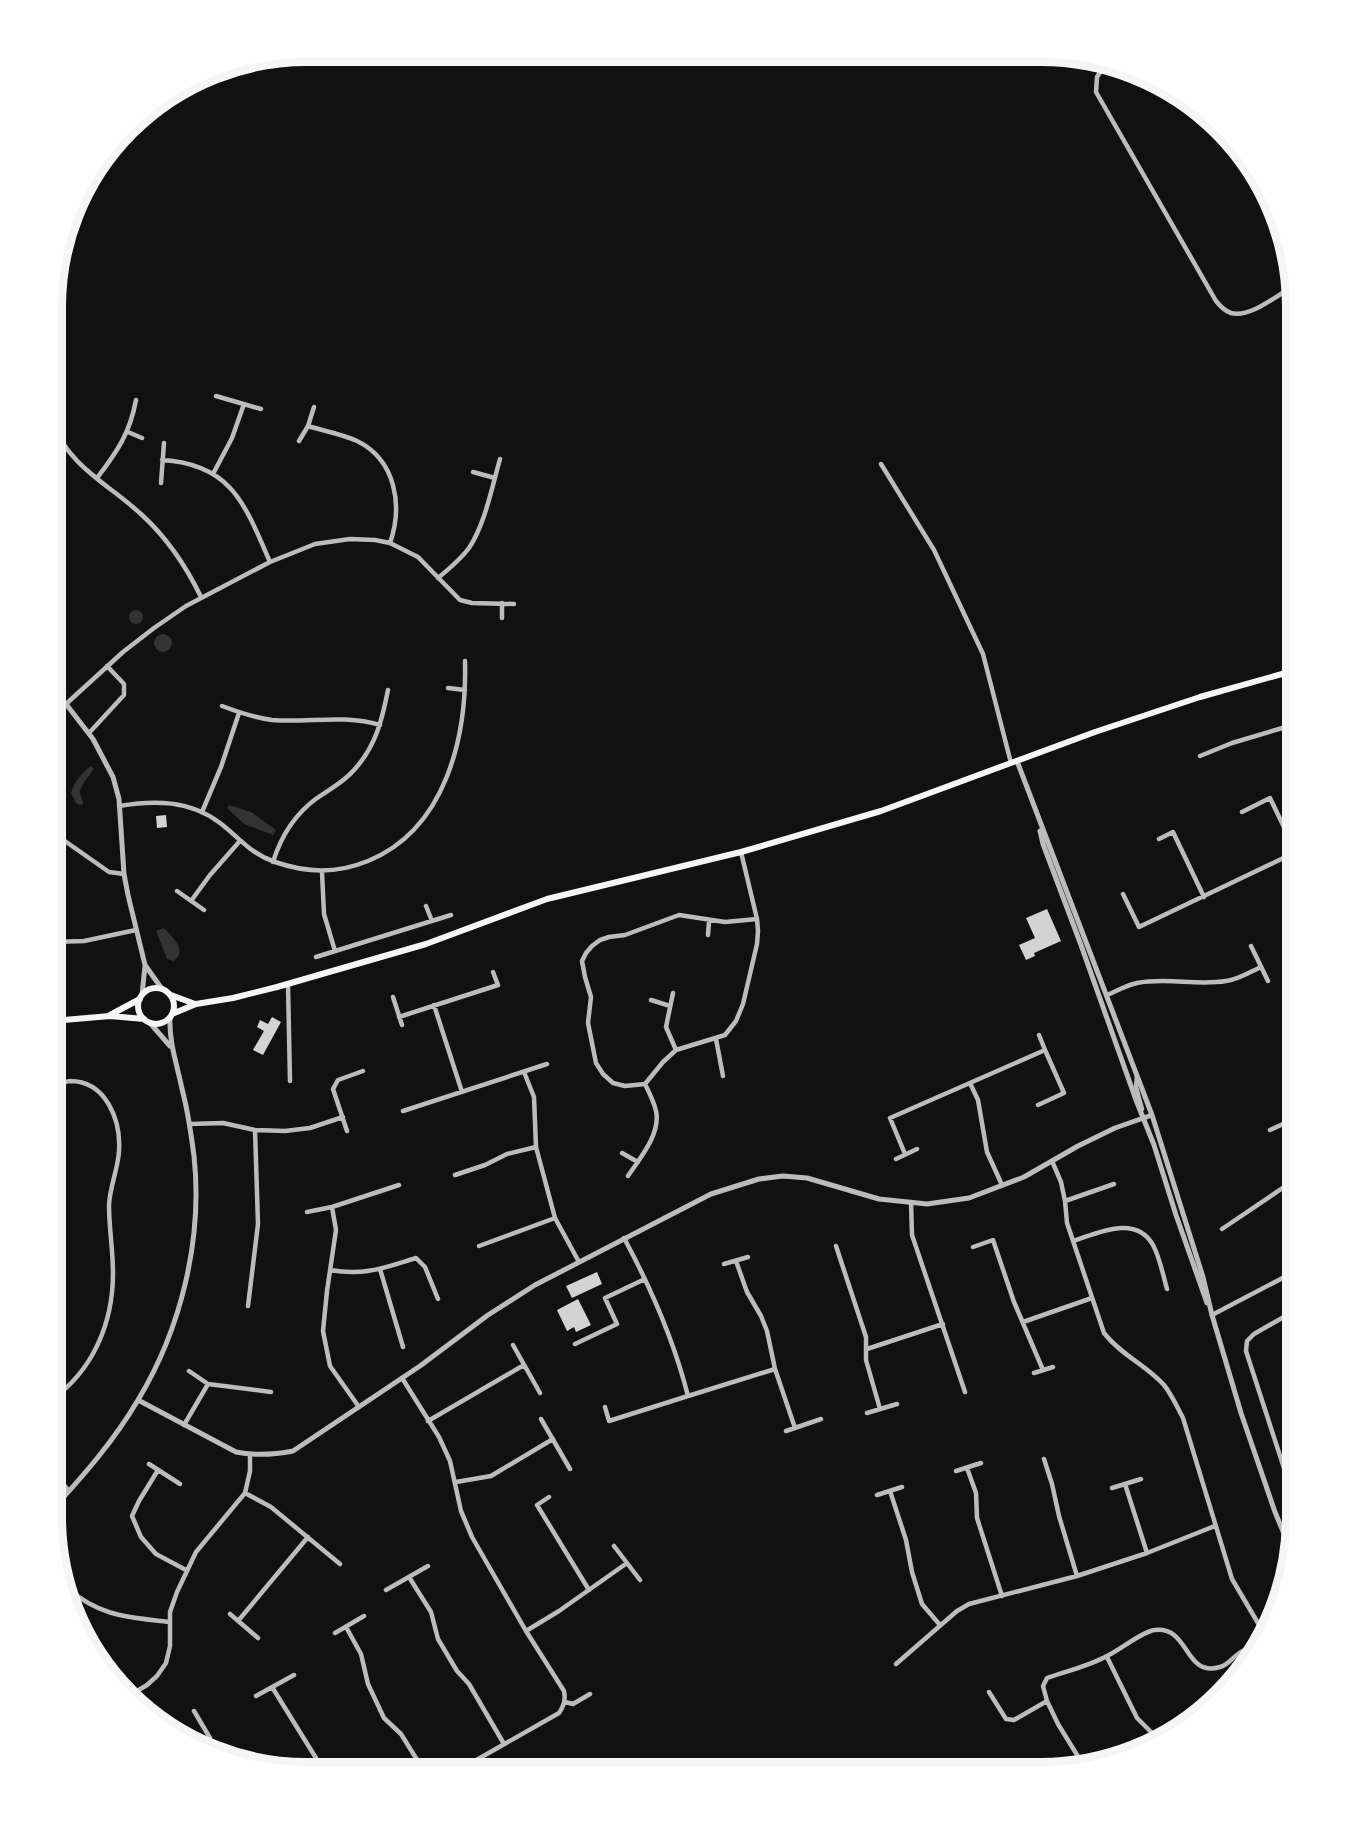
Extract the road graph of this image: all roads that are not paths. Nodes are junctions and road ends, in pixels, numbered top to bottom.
1 (1102, 70) edge
2 (1285, 291) edge
3 (216, 396) dead end
4 (136, 400) dead end
5 (244, 404) junction
6 (314, 407) dead end
7 (261, 409) dead end
8 (308, 426) junction
9 (128, 432) junction
10 (142, 438) dead end
11 (299, 441) dead end
12 (62, 442) edge
13 (164, 443) dead end
14 (500, 459) dead end
15 (162, 460) junction
16 (881, 464) dead end
17 (473, 472) dead end
18 (213, 474) junction
19 (96, 478) junction
20 (495, 478) junction
21 (161, 483) dead end
22 (390, 543) junction
23 (270, 562) junction
24 (438, 578) junction
25 (201, 597) junction
26 (502, 603) junction
27 (514, 603) dead end
28 (502, 618) dead end
29 (465, 661) dead end
30 (107, 666) junction
31 (1286, 672) edge
32 (448, 688) dead end
33 (388, 690) dead end
34 (465, 690) junction
35 (62, 700) edge
36 (66, 704) junction
37 (222, 706) dead end
38 (239, 712) junction
39 (380, 725) junction
40 (1286, 727) edge
41 (89, 733) junction
42 (1200, 756) dead end
43 (1014, 762) junction
44 (119, 806) junction
45 (202, 812) junction
46 (1242, 812) dead end
47 (1037, 815) junction
48 (1286, 831) edge
49 (1159, 838) dead end
50 (62, 839) edge
51 (239, 842) junction
52 (741, 852) junction
53 (1286, 857) edge
54 (273, 862) junction
55 (322, 872) junction
56 (124, 874) junction
57 (177, 891) dead end
58 (1123, 894) dead end
59 (1204, 897) junction
60 (191, 901) junction
61 (426, 906) dead end
62 (204, 910) dead end
63 (451, 915) dead end
64 (757, 919) junction
65 (432, 921) junction
66 (709, 921) junction
67 (136, 930) junction
68 (708, 935) dead end
69 (62, 942) edge
70 (1251, 946) dead end
71 (335, 951) junction
72 (316, 957) dead end
73 (145, 965) junction
74 (1261, 967) junction
75 (494, 972) dead end
76 (1268, 981) dead end
77 (288, 985) junction
78 (162, 989) junction
79 (1097, 990) junction
80 (673, 993) dead end
81 (170, 995) junction
82 (1107, 995) junction
83 (141, 997) junction
84 (393, 997) dead end
85 (651, 1000) dead end
86 (196, 1004) junction
87 (434, 1005) junction
88 (1102, 1005) junction
89 (670, 1006) junction
90 (110, 1016) junction
91 (171, 1016) junction
92 (399, 1017) junction
93 (62, 1020) edge
94 (147, 1021) junction
95 (402, 1024) dead end
96 (1039, 1035) dead end
97 (716, 1039) junction
98 (171, 1048) junction
99 (676, 1050) junction
100 (1045, 1050) junction
101 (547, 1064) dead end
102 (363, 1071) dead end
103 (524, 1072) junction
104 (1137, 1074) junction
105 (723, 1077) dead end
106 (290, 1081) dead end
107 (62, 1083) edge
108 (970, 1083) junction
109 (645, 1084) junction
110 (462, 1092) junction
111 (1038, 1105) dead end
112 (402, 1111) dead end
113 (1152, 1114) junction
114 (343, 1117) junction
115 (1144, 1117) junction
116 (1286, 1123) edge
117 (190, 1124) junction
118 (255, 1130) junction
119 (1270, 1130) dead end
120 (347, 1131) dead end
121 (536, 1146) junction
122 (917, 1149) dead end
123 (622, 1153) dead end
124 (905, 1154) junction
125 (896, 1159) dead end
126 (1052, 1161) junction
127 (638, 1162) junction
128 (455, 1175) dead end
129 (628, 1176) dead end
130 (1114, 1184) dead end
131 (399, 1185) dead end
132 (1002, 1185) junction
133 (1286, 1186) edge
134 (1065, 1201) junction
135 (911, 1203) junction
136 (332, 1207) junction
137 (307, 1212) dead end
138 (555, 1218) junction
139 (1222, 1229) dead end
140 (624, 1238) junction
141 (1073, 1241) junction
142 (479, 1246) dead end
143 (836, 1246) dead end
144 (973, 1247) dead end
145 (748, 1257) dead end
146 (736, 1261) junction
147 (579, 1262) junction
148 (724, 1264) dead end
149 (380, 1269) junction
150 (330, 1270) junction
151 (1286, 1275) edge
152 (645, 1279) junction
153 (1167, 1289) dead end
154 (1092, 1298) junction
155 (438, 1299) dead end
156 (248, 1306) dead end
157 (1212, 1315) junction
158 (1286, 1316) edge
159 (1023, 1322) junction
160 (943, 1324) junction
161 (576, 1344) dead end
162 (513, 1345) dead end
163 (403, 1347) dead end
164 (867, 1349) junction
165 (524, 1365) junction
166 (1053, 1367) dead end
167 (775, 1369) junction
168 (1043, 1370) junction
169 (189, 1371) dead end
170 (1034, 1373) dead end
171 (402, 1378) junction
172 (208, 1384) junction
173 (62, 1390) edge
174 (271, 1392) dead end
175 (965, 1392) dead end
176 (540, 1393) dead end
177 (688, 1396) junction
178 (138, 1400) junction
179 (897, 1404) dead end
180 (358, 1407) junction
181 (605, 1407) dead end
182 (880, 1409) junction
183 (867, 1413) dead end
184 (541, 1419) dead end
185 (821, 1419) dead end
186 (428, 1421) junction
187 (184, 1425) junction
188 (795, 1428) junction
189 (786, 1431) dead end
190 (553, 1439) junction
191 (250, 1455) junction
192 (1044, 1460) dead end
193 (981, 1463) dead end
194 (148, 1464) dead end
195 (967, 1468) junction
196 (570, 1469) dead end
197 (158, 1470) junction
198 (956, 1471) dead end
199 (1286, 1474) edge
200 (1141, 1479) dead end
201 (456, 1482) junction
202 (62, 1483) edge
203 (180, 1484) dead end
204 (1125, 1484) junction
205 (902, 1487) dead end
206 (1112, 1488) dead end
207 (69, 1491) junction
208 (890, 1491) junction
209 (245, 1493) junction
210 (877, 1495) dead end
211 (549, 1497) dead end
212 (62, 1499) edge
213 (1215, 1526) junction
214 (1285, 1536) edge
215 (308, 1537) junction
216 (614, 1546) dead end
217 (1147, 1553) junction
218 (627, 1563) junction
219 (340, 1564) dead end
220 (428, 1566) dead end
221 (186, 1570) junction
222 (1077, 1576) junction
223 (409, 1577) junction
224 (640, 1580) dead end
225 (386, 1590) dead end
226 (589, 1590) junction
227 (73, 1592) edge
228 (1002, 1596) junction
229 (230, 1614) dead end
230 (364, 1616) dead end
231 (238, 1621) junction
232 (169, 1622) junction
233 (940, 1625) junction
234 (1260, 1626) edge
235 (346, 1627) junction
236 (526, 1631) junction
237 (335, 1633) dead end
238 (258, 1638) dead end
239 (1248, 1648) edge
240 (1107, 1657) junction
241 (896, 1664) dead end
242 (294, 1675) dead end
243 (272, 1687) junction
244 (134, 1692) edge
245 (989, 1692) dead end
246 (590, 1695) dead end
247 (256, 1696) dead end
248 (1047, 1701) junction
249 (565, 1702) junction
250 (194, 1711) dead end
251 (1154, 1735) edge
252 (205, 1740) edge
253 (504, 1744) junction
254 (1080, 1759) edge
255 (318, 1762) edge
256 (418, 1762) edge
257 (473, 1762) edge

1 - 2 street
3 - 5 street
4 - 9 street
5 - 7 street
5 - 18 street
6 - 8 street
8 - 11 street
8 - 22 street
9 - 10 street
9 - 19 street
12 - 19 street
13 - 15 street
14 - 20 street
15 - 18 street
15 - 21 street
16 - 43 street
17 - 20 street
18 - 23 street
19 - 25 street
20 - 24 street
22 - 23 street
22 - 24 street
23 - 25 street
24 - 26 street
25 - 30 street
26 - 27 street
26 - 28 street
29 - 34 street
30 - 36 street
30 - 41 street
31 - 43 main road
32 - 34 street
33 - 39 street
34 - 55 street
35 - 36 street
36 - 41 street
37 - 38 street
38 - 39 street
38 - 45 street
39 - 54 street
40 - 42 street
41 - 44 street
43 - 47 street
43 - 52 main road
44 - 45 street
44 - 56 street
45 - 51 street
46 - 48 street
47 - 79 street
47 - 82 street
49 - 59 street
50 - 56 street
51 - 54 street
51 - 60 street
52 - 64 street
52 - 77 main road
53 - 59 street
54 - 55 street
55 - 71 street
56 - 67 street
57 - 60 street
58 - 59 street
60 - 62 street
61 - 65 street
63 - 65 street
64 - 66 street
64 - 97 street
65 - 71 street
66 - 68 street
66 - 109 street
67 - 69 street
67 - 73 street
70 - 74 street
71 - 72 street
73 - 78 street
73 - 83 street
74 - 76 street
74 - 82 street
75 - 87 street
77 - 86 main road
77 - 106 street
78 - 81 main road
78 - 83 main road
79 - 82 street
79 - 88 street
80 - 89 street
81 - 86 main road
81 - 91 main road
82 - 88 street
82 - 104 street
83 - 90 main road
83 - 94 main road
84 - 92 street
85 - 89 street
86 - 91 main road
87 - 92 street
87 - 110 street
88 - 115 street
89 - 99 street
90 - 93 main road
90 - 94 main road
91 - 94 main road
91 - 98 street
92 - 95 street
94 - 98 street
96 - 100 street
97 - 99 street
97 - 105 street
98 - 117 street
99 - 109 street
100 - 108 street
100 - 111 street
101 - 103 street
102 - 114 street
103 - 110 street
103 - 121 street
104 - 113 street
104 - 115 street
107 - 173 street
108 - 124 street
108 - 132 street
109 - 127 street
110 - 112 street
113 - 115 street
113 - 157 street
114 - 118 street
114 - 120 street
115 - 126 street
115 - 157 street
116 - 119 street
117 - 118 street
117 - 178 street
118 - 156 street
121 - 128 street
121 - 138 street
122 - 124 street
123 - 127 street
124 - 125 street
126 - 132 street
126 - 134 street
127 - 129 street
130 - 134 street
131 - 136 street
132 - 135 street
133 - 139 street
134 - 141 street
135 - 140 street
135 - 160 street
136 - 137 street
136 - 150 street
138 - 142 street
138 - 147 street
140 - 147 street
140 - 152 street
141 - 153 street
141 - 154 street
143 - 164 street
144 - 159 street
145 - 146 street
146 - 148 street
146 - 167 street
147 - 171 street
149 - 150 street
149 - 155 street
149 - 163 street
150 - 180 street
151 - 157 street
152 - 161 street
152 - 177 street
154 - 159 street
154 - 213 street
157 - 214 street
158 - 199 street
159 - 168 street
160 - 164 street
160 - 175 street
162 - 165 street
164 - 182 street
165 - 176 street
165 - 186 street
166 - 168 street
167 - 177 street
167 - 188 street
168 - 170 street
169 - 172 street
171 - 180 street
171 - 186 street
172 - 174 street
172 - 187 street
177 - 181 street
178 - 187 street
178 - 207 street
179 - 182 street
180 - 191 street
182 - 183 street
184 - 190 street
185 - 188 street
186 - 201 street
187 - 191 street
188 - 189 street
190 - 196 street
190 - 201 street
191 - 209 street
192 - 222 street
193 - 195 street
194 - 197 street
195 - 198 street
195 - 228 street
197 - 203 street
197 - 221 street
200 - 204 street
201 - 236 street
202 - 207 street
204 - 206 street
204 - 217 street
205 - 208 street
207 - 212 street
208 - 210 street
208 - 233 street
209 - 215 street
209 - 221 street
211 - 226 street
213 - 217 street
213 - 234 street
215 - 219 street
215 - 231 street
216 - 218 street
217 - 222 street
218 - 224 street
218 - 226 street
220 - 223 street
221 - 232 street
222 - 228 street
223 - 225 street
223 - 253 street
226 - 236 street
227 - 232 street
228 - 233 street
229 - 231 street
230 - 235 street
231 - 238 street
232 - 244 street
233 - 241 street
235 - 237 street
235 - 256 street
236 - 249 street
239 - 240 street
240 - 248 street
240 - 251 street
242 - 243 street
243 - 247 street
243 - 255 street
245 - 248 street
246 - 249 street
248 - 254 street
249 - 253 street
250 - 252 street
253 - 257 street

